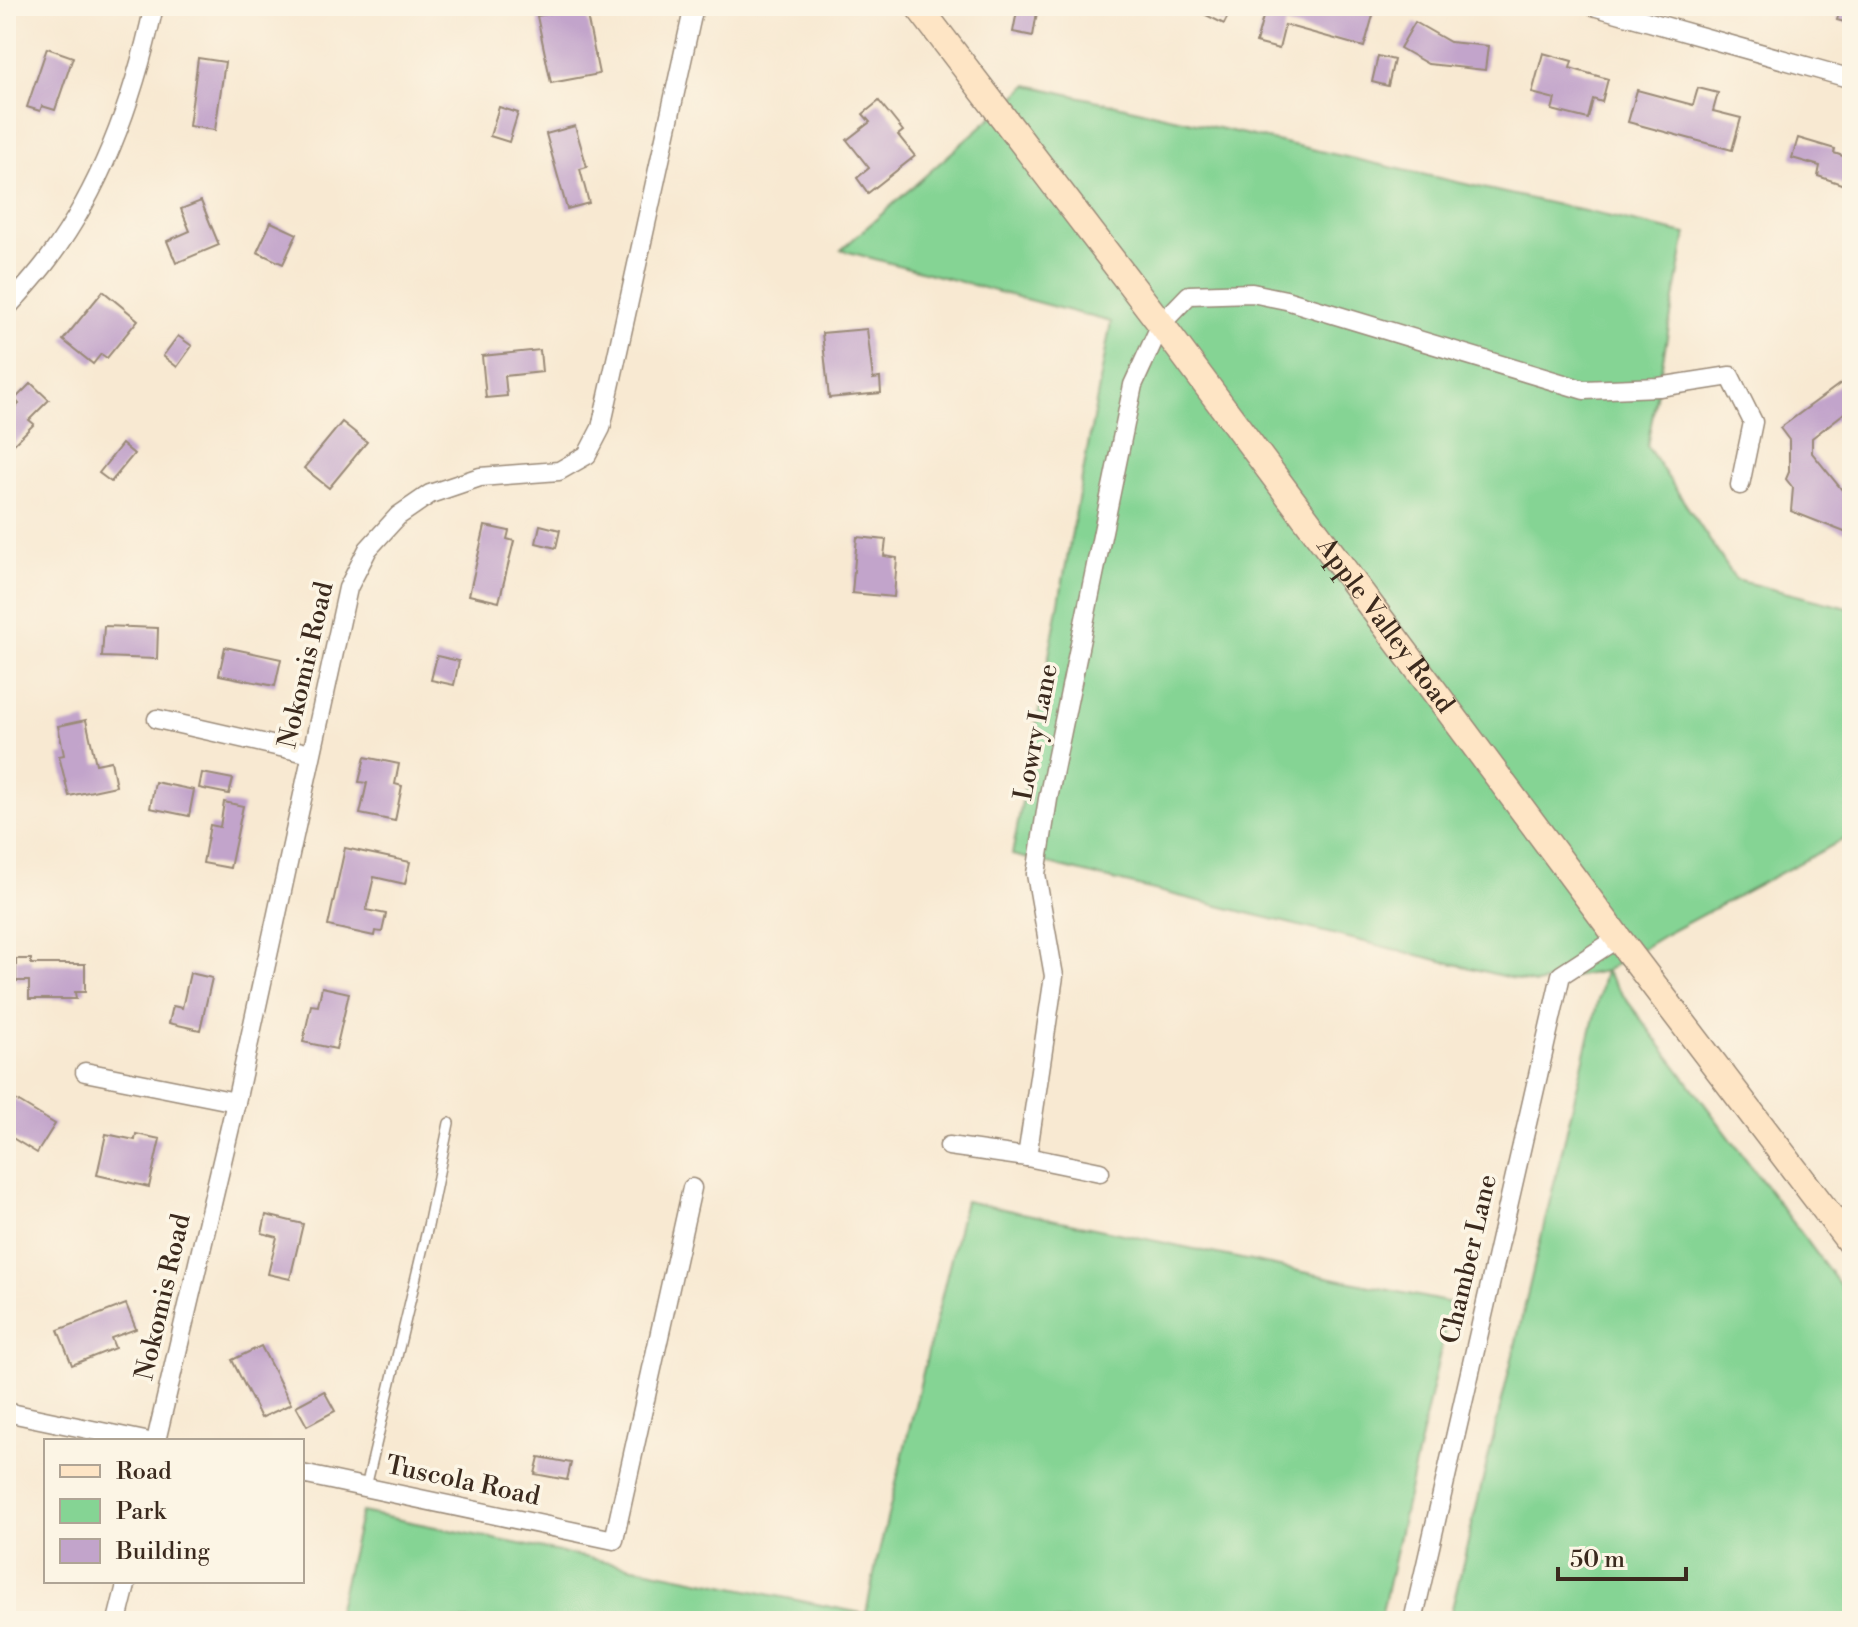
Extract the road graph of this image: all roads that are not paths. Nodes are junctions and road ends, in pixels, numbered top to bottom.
1 (154, 6) edge
2 (694, 6) edge
3 (918, 6) edge
4 (1593, 6) edge
5 (1852, 79) edge
6 (6, 309) edge
7 (1161, 324) junction
8 (1740, 485) dead end
9 (157, 719) dead end
10 (311, 754) junction
11 (1618, 938) junction
12 (85, 1072) dead end
13 (236, 1102) junction
14 (449, 1123) dead end
15 (949, 1146) dead end
16 (1027, 1157) junction
17 (1100, 1172) dead end
18 (692, 1188) dead end
19 (1852, 1245) edge
20 (6, 1412) edge
21 (135, 1439) edge
22 (156, 1439) edge
23 (304, 1474) edge
24 (366, 1487) junction
25 (126, 1583) edge
26 (117, 1621) edge
27 (1413, 1621) edge

1 - 6 street
2 - 10 street, Nokomis Road
3 - 7 main road, Apple Valley Road
4 - 5 street
7 - 8 street, Lowry Lane
7 - 11 main road, Apple Valley Road
7 - 16 street, Lowry Lane
9 - 10 street
10 - 13 street, Nokomis Road
11 - 19 main road, Apple Valley Road
11 - 27 street, Chamber Lane
12 - 13 street
13 - 22 street, Nokomis Road
14 - 24 lane
15 - 16 street
16 - 17 street
18 - 24 street, Tuscola Road
20 - 21 street
23 - 24 street, Tuscola Road
25 - 26 street

